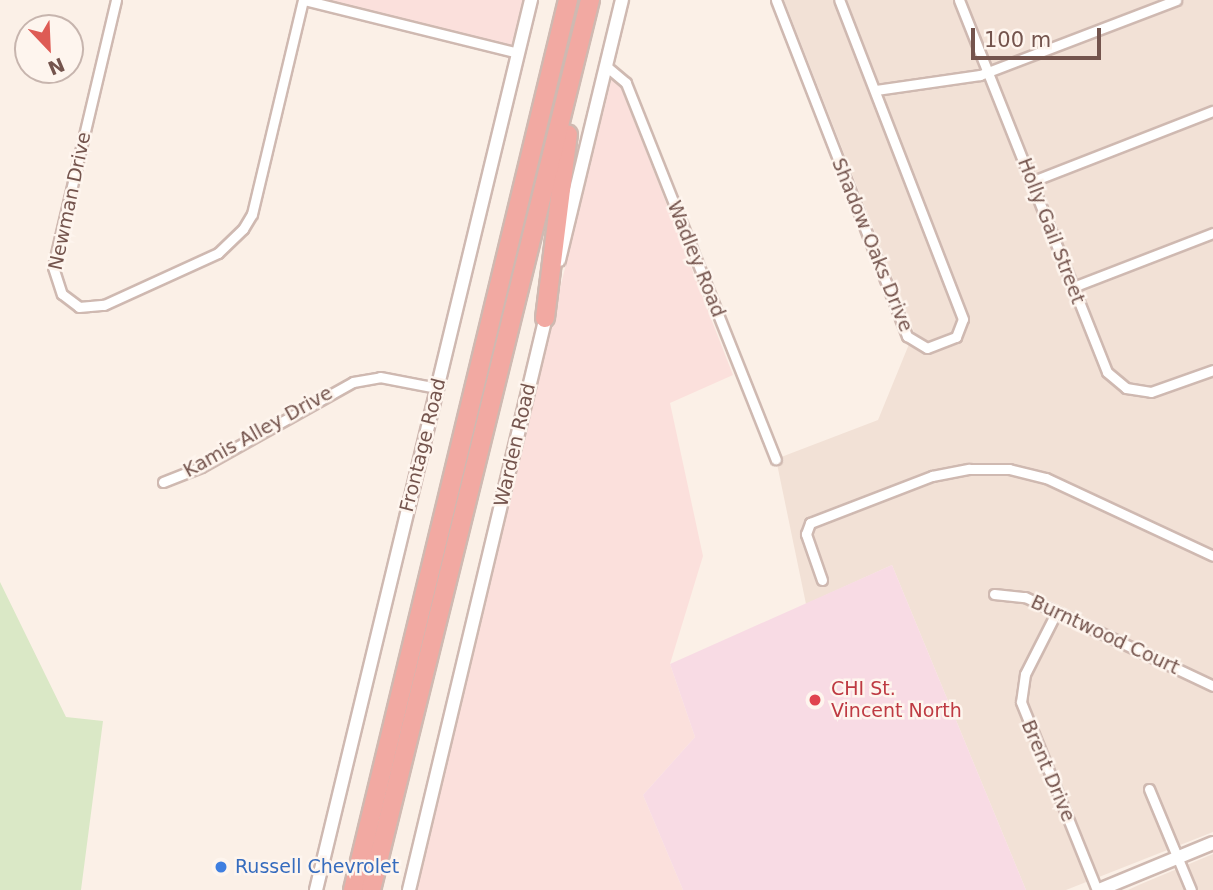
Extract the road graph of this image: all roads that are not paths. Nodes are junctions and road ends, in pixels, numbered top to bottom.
1 (116, 0) edge
2 (304, 0) edge
3 (531, 0) edge
4 (568, 0) edge
5 (590, 0) edge
6 (622, 0) edge
7 (776, 0) edge
8 (839, 0) edge
9 (959, 0) edge
10 (1176, 0) edge
11 (1159, 3) edge
12 (583, 29) junction
13 (518, 53) junction
14 (606, 66) junction
15 (987, 72) junction
16 (876, 90) junction
17 (1213, 111) edge
18 (1033, 181) junction
19 (1213, 233) edge
20 (1073, 287) junction
21 (545, 318) junction
22 (1213, 370) edge
23 (437, 388) junction
24 (776, 459) dead end
25 (163, 482) dead end
26 (1213, 556) edge
27 (822, 580) dead end
28 (994, 594) dead end
29 (1056, 613) junction
30 (1213, 686) edge
31 (1149, 789) dead end
32 (1213, 843) edge
33 (1177, 857) junction
34 (316, 890) edge
35 (353, 890) edge
36 (371, 890) edge
37 (409, 890) edge
38 (1098, 890) edge
39 (1191, 890) edge

1 - 2 street, Newman Drive
2 - 13 street
3 - 13 main road, Frontage Road
4 - 35 highway
5 - 12 highway
6 - 14 main road, Warden Road
7 - 16 street, Shadow Oaks Drive
8 - 16 street, Shadow Oaks Drive
9 - 15 street, Holly Gail Street
10 - 11 street
11 - 15 street
12 - 21 highway
12 - 36 highway
13 - 23 main road, Frontage Road
14 - 21 main road, Warden Road
14 - 24 street, Wadley Road
15 - 16 street
15 - 18 street, Holly Gail Street
17 - 18 street
18 - 20 street, Holly Gail Street
19 - 20 street
20 - 22 street, Holly Gail Street
21 - 37 main road, Warden Road
23 - 25 street, Kamis Alley Drive
23 - 34 main road, Frontage Road
26 - 27 street
28 - 29 street, Burntwood Court
29 - 30 street, Burntwood Court
29 - 38 street, Brent Drive
31 - 33 street
32 - 33 main road
33 - 38 main road
33 - 39 street

